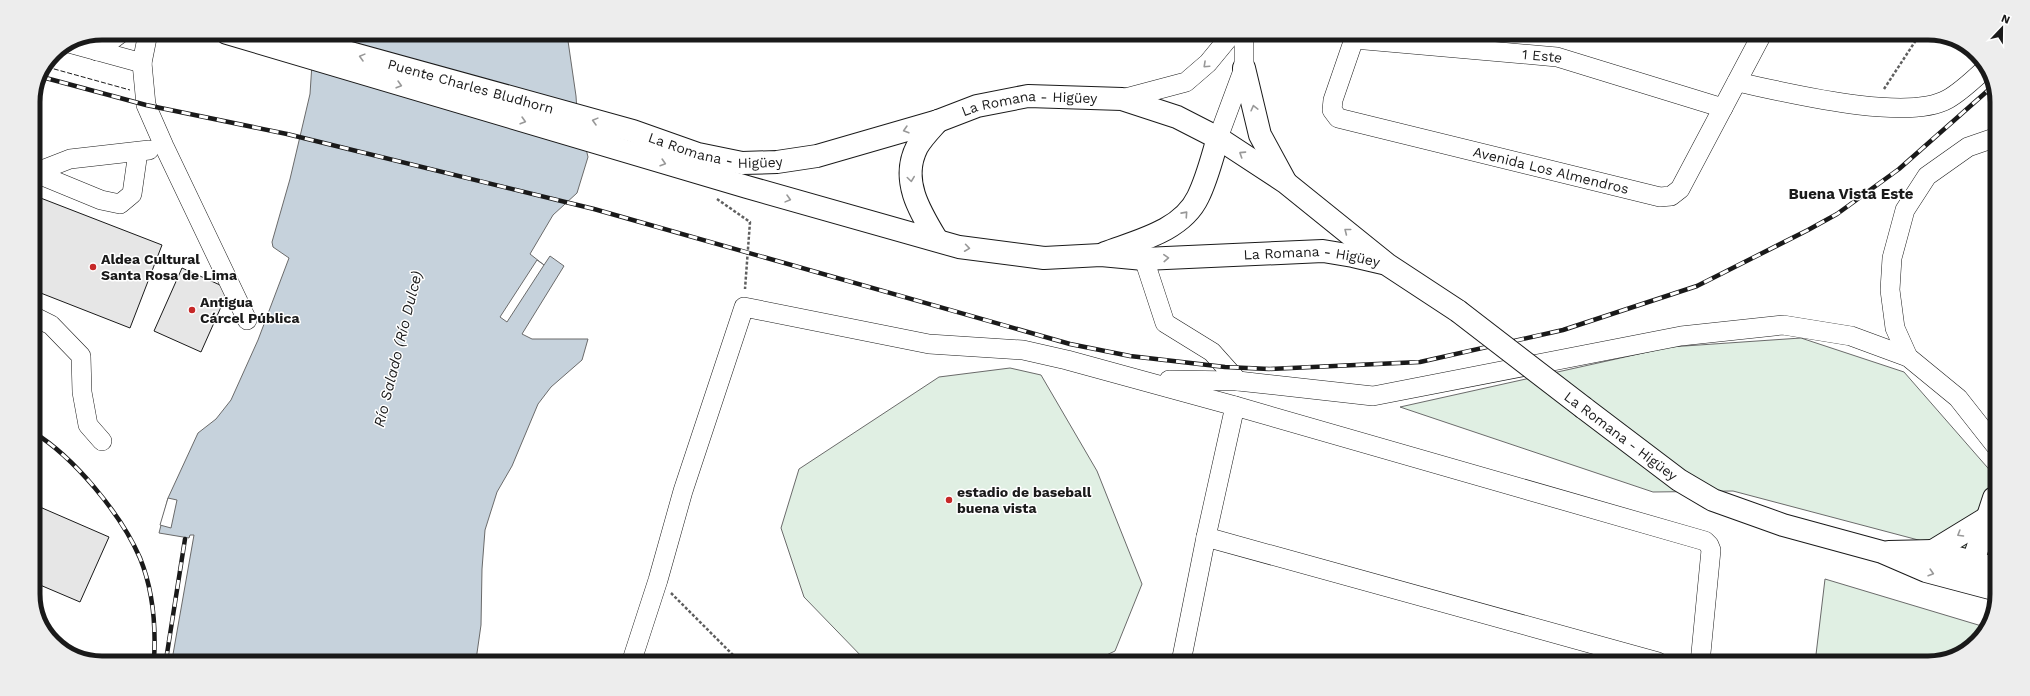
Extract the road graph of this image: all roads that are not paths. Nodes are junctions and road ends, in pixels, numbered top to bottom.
1 (111, 40) edge
2 (147, 40) edge
3 (260, 40) edge
4 (290, 40) edge
5 (1227, 40) edge
6 (1244, 40) edge
7 (1353, 40) edge
8 (1383, 40) edge
9 (1759, 40) edge
10 (78, 45) edge
11 (97, 50) junction
12 (308, 50) junction
13 (142, 63) junction
14 (1244, 68) junction
15 (1982, 71) edge
16 (1737, 82) junction
17 (1122, 99) junction
18 (1723, 108) junction
19 (938, 121) junction
20 (1218, 138) junction
21 (1990, 139) edge
22 (629, 141) junction
23 (164, 146) junction
24 (138, 152) junction
25 (40, 170) edge
26 (40, 176) edge
27 (1285, 182) junction
28 (937, 240) junction
29 (1101, 255) junction
30 (1144, 260) junction
31 (1388, 264) junction
32 (40, 320) edge
33 (247, 320) dead end
34 (1908, 357) junction
35 (1142, 380) junction
36 (1238, 381) junction
37 (1235, 406) junction
38 (1990, 439) edge
39 (102, 441) dead end
40 (1990, 509) edge
41 (1987, 518) junction
42 (1206, 537) junction
43 (1933, 551) junction
44 (1882, 552) junction
45 (1973, 561) junction
46 (1990, 567) edge
47 (1966, 583) junction
48 (1990, 588) edge
49 (633, 656) edge
50 (1182, 656) edge
51 (1636, 656) edge
52 (1701, 656) edge

1 - 11 street
2 - 13 street
3 - 12 main road
4 - 12 main road
5 -> 17 street
6 - 14 street
7 - 18 street, Avenida Los Almendros
8 - 18 street, 1 Este
9 - 16 street, Avenida Los Almendros
10 - 11 street
11 - 13 street
12 - 22 main road, Puente Charles Bludhorn
13 - 23 street
14 - 20 street
27 -> 14 main road
15 - 16 street
16 - 18 street, Avenida Los Almendros
17 - 19 main road, La Romana - Higüey
17 - 20 main road, La Romana - Higüey
19 -> 22 main road, La Romana - Higüey
19 -> 28 main road
27 -> 20 main road, La Romana - Higüey
29 -> 20 main road
21 - 34 street
22 -> 28 main road, La Romana - Higüey
23 - 24 street
23 - 33 street
24 - 25 street
24 - 26 street
31 -> 27 main road, La Romana - Higüey
28 -> 29 main road, La Romana - Higüey
29 - 30 main road, La Romana - Higüey
30 -> 31 main road, La Romana - Higüey
30 - 36 street
31 - 44 main road, La Romana - Higüey, bridge
32 - 39 street
34 - 36 street
34 - 38 street
35 - 36 street
35 - 37 street
35 - 49 street
37 - 42 street
37 - 52 street
40 - 41 main road
41 -> 43 main road
41 - 45 main road
42 - 50 street
42 - 51 street
43 - 44 main road, La Romana - Higüey
43 - 45 main road, La Romana - Higüey
44 -> 47 main road, La Romana - Higüey
45 - 46 main road, La Romana - Higüey
45 - 47 main road
47 - 48 main road, La Romana - Higüey

